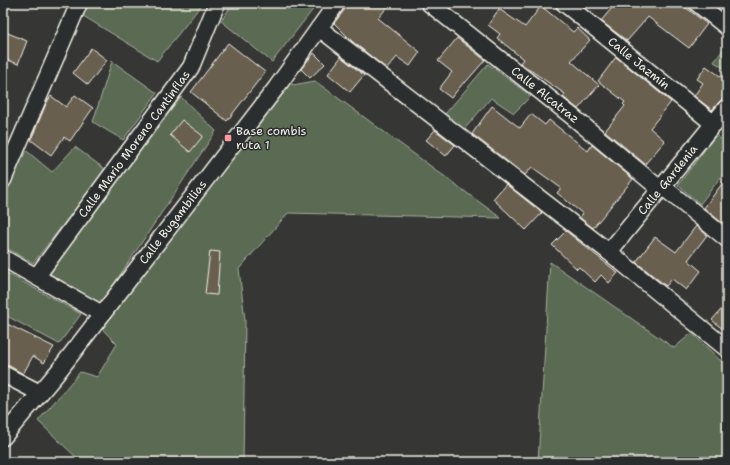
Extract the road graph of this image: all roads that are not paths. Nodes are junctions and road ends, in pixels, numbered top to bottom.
1 (79, 3) edge
2 (217, 3) edge
3 (337, 3) edge
4 (429, 3) edge
5 (564, 3) edge
6 (697, 3) edge
7 (727, 27) edge
8 (319, 28) junction
9 (722, 117) edge
10 (3, 180) edge
11 (661, 188) junction
12 (727, 239) edge
13 (609, 252) junction
14 (3, 258) edge
15 (37, 276) junction
16 (102, 314) junction
17 (727, 349) edge
18 (3, 374) edge
19 (40, 393) junction
20 (3, 437) edge

1 - 10 street
2 - 15 street, Calle Mario Moreno Cantinflas
3 - 8 street, Calle Bugambilias
4 - 11 street, Calle Alcatraz
5 - 9 street, Calle Jazmín
6 - 7 street
8 - 13 street
8 - 16 street, Calle Bugambilias
9 - 11 street, Calle Gardenia
11 - 12 street, Calle Alcatraz
11 - 13 street, Calle Gardenia
13 - 17 street
14 - 15 street
15 - 16 street
16 - 19 street, Calle Bugambilias
18 - 19 street
19 - 20 street, Calle Bugambilias

